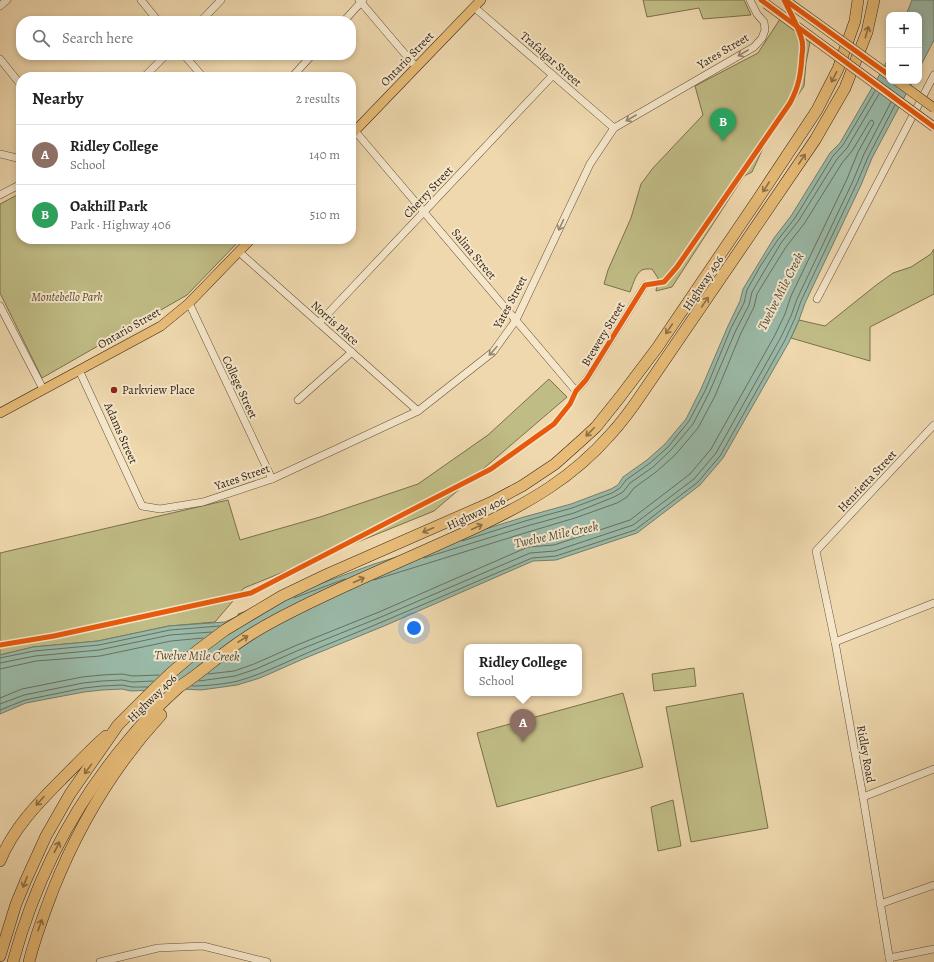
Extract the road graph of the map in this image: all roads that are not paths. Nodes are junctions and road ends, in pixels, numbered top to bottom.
1 (7, 0) edge
2 (141, 0) edge
3 (221, 0) edge
4 (481, 0) edge
5 (750, 0) edge
6 (785, 0) edge
7 (858, 0) edge
8 (874, 0) edge
9 (361, 1) edge
10 (763, 2) edge
11 (0, 6) edge
12 (474, 7) junction
13 (154, 16) edge
14 (206, 16) edge
15 (348, 16) edge
16 (0, 59) edge
17 (161, 60) edge
18 (188, 60) edge
19 (307, 60) edge
20 (416, 67) junction
21 (149, 72) edge
22 (199, 72) edge
23 (297, 72) edge
24 (886, 73) edge
25 (554, 75) junction
26 (934, 76) edge
27 (16, 79) edge
28 (901, 84) edge
29 (934, 108) edge
30 (934, 127) edge
31 (614, 128) junction
32 (356, 130) edge
33 (356, 136) edge
34 (0, 154) edge
35 (16, 158) edge
36 (16, 187) edge
37 (0, 195) edge
38 (424, 212) junction
39 (246, 244) edge
40 (239, 252) junction
41 (644, 285) dead end
42 (817, 299) dead end
43 (189, 303) junction
44 (0, 306) edge
45 (516, 320) junction
46 (319, 323) junction
47 (352, 352) junction
48 (79, 370) junction
49 (43, 389) junction
50 (576, 391) joint
51 (298, 400) dead end
52 (418, 411) junction
53 (0, 413) edge
54 (934, 426) edge
55 (272, 479) junction
56 (142, 506) joint
57 (816, 551) joint
58 (934, 603) edge
59 (835, 642) junction
60 (201, 671) junction
61 (118, 725) junction
62 (934, 769) edge
63 (863, 797) junction
64 (0, 861) edge
65 (934, 885) edge
66 (880, 904) junction
67 (934, 950) edge
68 (0, 956) edge
69 (890, 960) edge
70 (14, 962) edge
71 (29, 962) edge
72 (100, 962) edge
73 (267, 962) edge

1 - 11 street
2 - 13 street
3 - 14 street
4 - 12 main road, Ontario Street
5 -> 31 street, Yates Street
6 - 24 main road, bridge
7 -> 61 highway, Highway 406
60 -> 8 highway, Highway 406
9 - 15 street
9 - 20 street
10 - 30 main road, bridge
12 - 20 main road, Ontario Street
12 - 25 street, Trafalgar Street
16 - 27 street
17 - 21 street
18 - 22 street
19 - 23 street
20 - 32 main road, Ontario Street
25 - 31 street, Trafalgar Street
25 - 38 street, Cherry Street
26 - 42 street
28 - 29 main road, bridge
31 -> 45 street, Yates Street
33 - 38 street, Salina Street
34 - 35 street
36 - 37 street
38 - 45 street, Salina Street
38 - 46 street, Cherry Street
39 - 40 main road, Ontario Street
40 - 43 main road, Ontario Street
40 - 46 street, Norris Place
41 - 50 street, Brewery Street
43 - 48 main road, Ontario Street
43 - 55 street, College Street
44 - 49 street
45 - 50 street, Salina Street
45 -> 52 street, Yates Street
46 - 47 street, Norris Place
47 - 51 street
47 - 52 street, Norris Place
48 - 49 main road, Ontario Street
48 - 56 street, Adams Street
49 - 53 main road, Ontario Street
52 - 55 street, Yates Street
54 - 57 street, Henrietta Street
55 - 56 street, Yates Street
57 - 59 street, Ridley Road
58 - 59 street
59 - 63 street, Ridley Road
70 -> 60 highway, Highway 406
71 -> 60 highway
61 -> 64 highway
61 -> 68 highway, Highway 406
62 - 63 street
63 - 66 street, Ridley Road
65 - 66 street
66 - 69 street, Ridley Road
67 - 69 street
72 - 73 street

